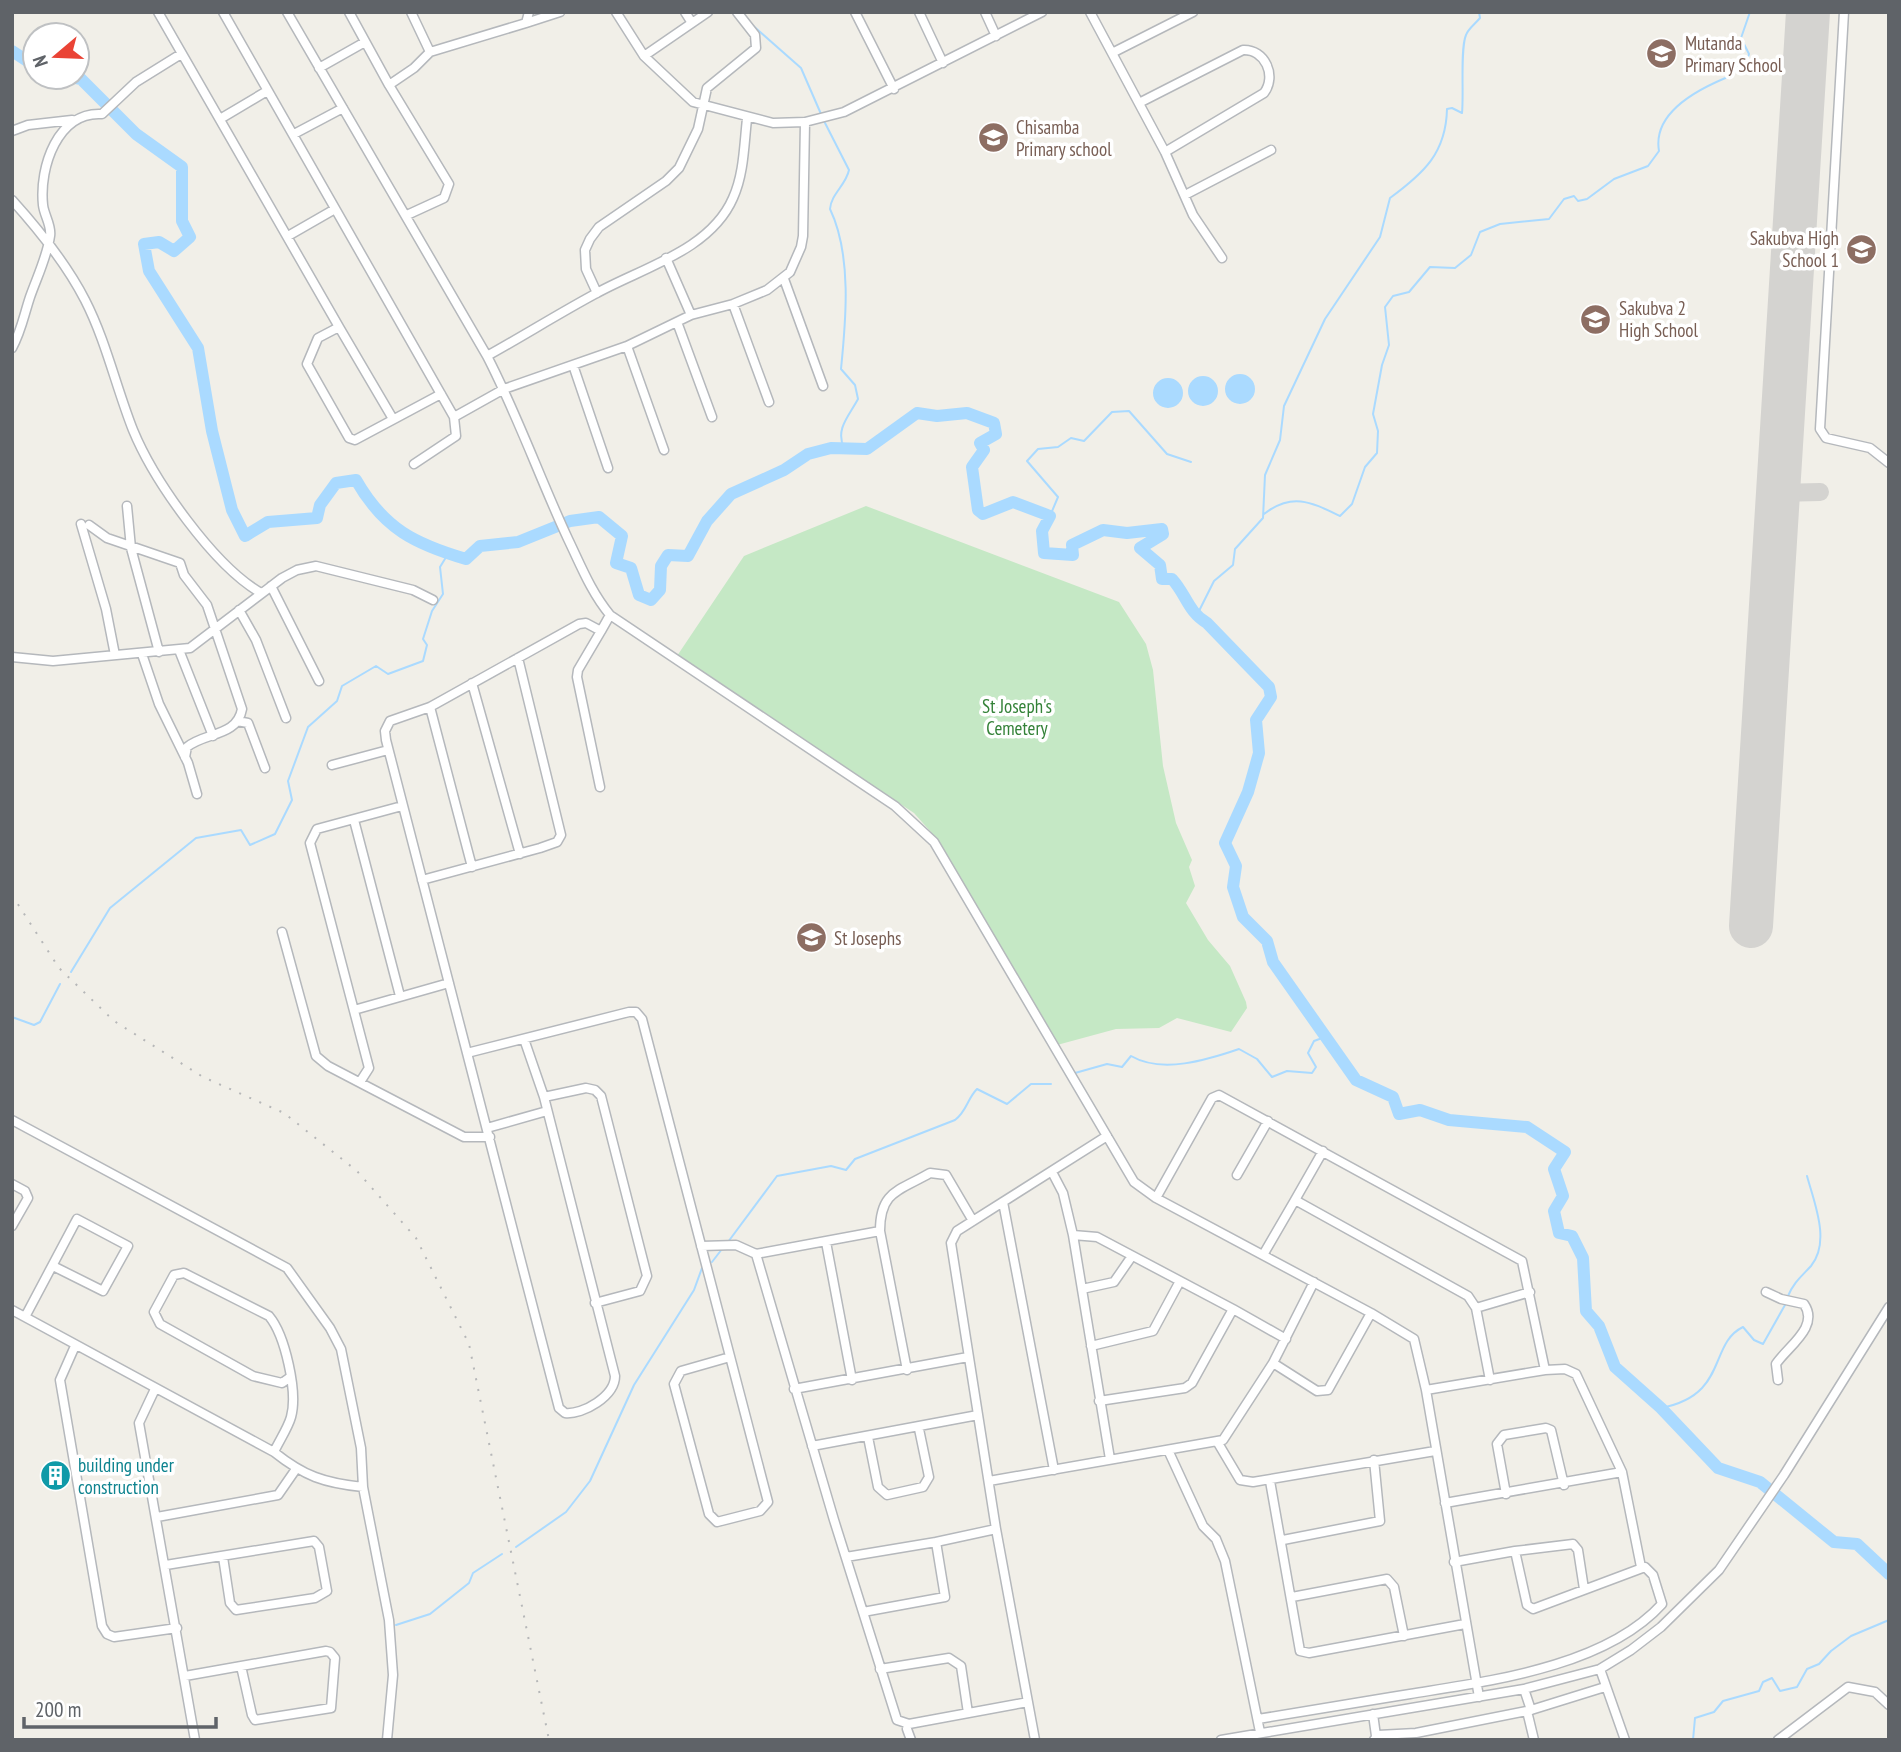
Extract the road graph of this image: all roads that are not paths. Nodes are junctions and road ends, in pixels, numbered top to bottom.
1 (158, 12) edge
2 (223, 12) edge
3 (287, 12) edge
4 (349, 12) edge
5 (411, 12) edge
6 (529, 12) edge
7 (560, 12) edge
8 (616, 12) edge
9 (685, 12) edge
10 (708, 12) edge
11 (737, 12) edge
12 (855, 12) edge
13 (919, 12) edge
14 (985, 12) edge
15 (1042, 12) edge
16 (1090, 12) edge
17 (1194, 12) edge
18 (1844, 12) edge
19 (526, 23) junction
20 (692, 23) junction
21 (996, 36) junction
22 (365, 42) junction
23 (430, 52) junction
24 (1112, 53) junction
25 (181, 54) junction
26 (644, 56) junction
27 (943, 63) junction
28 (319, 68) junction
29 (389, 85) junction
30 (894, 89) junction
31 (267, 91) junction
32 (1139, 103) junction
33 (704, 107) junction
34 (343, 108) junction
35 (74, 119) junction
36 (220, 119) junction
37 (747, 119) junction
38 (804, 122) junction
39 (12, 131) edge
40 (294, 134) junction
41 (1272, 150) dead end
42 (1165, 152) junction
43 (1185, 195) junction
44 (12, 200) edge
45 (335, 209) junction
46 (407, 215) junction
47 (288, 236) junction
48 (48, 242) junction
49 (666, 258) junction
50 (1222, 258) dead end
51 (784, 279) junction
52 (597, 293) junction
53 (733, 304) junction
54 (691, 315) junction
55 (677, 322) junction
56 (339, 327) junction
57 (627, 346) junction
58 (12, 348) edge
59 (487, 356) junction
60 (573, 365) junction
61 (824, 386) dead end
62 (505, 389) junction
63 (441, 394) junction
64 (769, 402) dead end
65 (454, 417) junction
66 (712, 417) dead end
67 (393, 419) junction
68 (664, 450) dead end
69 (1889, 463) edge
70 (414, 464) dead end
71 (608, 468) dead end
72 (127, 506) dead end
73 (131, 548) junction
74 (271, 586) junction
75 (261, 593) junction
76 (433, 600) dead end
77 (239, 610) junction
78 (610, 615) junction
79 (216, 629) junction
80 (601, 631) junction
81 (179, 650) junction
82 (159, 652) junction
83 (142, 653) junction
84 (115, 655) junction
85 (12, 657) edge
86 (518, 658) junction
87 (319, 681) dead end
88 (472, 683) junction
89 (430, 707) junction
90 (242, 709) junction
91 (286, 718) dead end
92 (237, 721) junction
93 (248, 723) junction
94 (213, 736) junction
95 (183, 746) junction
96 (388, 750) junction
97 (332, 765) dead end
98 (265, 768) dead end
99 (600, 788) dead end
100 (197, 794) dead end
101 (402, 806) junction
102 (354, 820) junction
103 (520, 854) junction
104 (472, 867) junction
105 (422, 880) junction
106 (282, 932) dead end
107 (449, 983) junction
108 (401, 996) junction
109 (354, 1010) junction
110 (524, 1040) junction
111 (467, 1053) junction
112 (360, 1082) junction
113 (544, 1097) junction
114 (547, 1111) junction
115 (12, 1120) edge
116 (1268, 1121) junction
117 (489, 1132) junction
118 (1107, 1136) junction
119 (1323, 1151) junction
120 (1052, 1172) junction
121 (1237, 1175) dead end
122 (12, 1184) edge
123 (1156, 1198) junction
124 (1294, 1200) junction
125 (1003, 1202) junction
126 (973, 1221) junction
127 (12, 1226) edge
128 (880, 1231) junction
129 (1073, 1235) junction
130 (826, 1242) junction
131 (701, 1246) junction
132 (756, 1254) junction
133 (1263, 1255) junction
134 (1132, 1256) junction
135 (53, 1266) junction
136 (1180, 1281) junction
137 (1314, 1282) junction
138 (1083, 1289) junction
139 (1530, 1292) junction
140 (1766, 1292) dead end
141 (595, 1303) junction
142 (1889, 1307) edge
143 (1476, 1308) junction
144 (1233, 1309) junction
145 (12, 1310) edge
146 (1371, 1312) junction
147 (26, 1317) junction
148 (1286, 1339) junction
149 (75, 1346) junction
150 (1091, 1346) junction
151 (730, 1357) junction
152 (968, 1357) junction
153 (1273, 1363) junction
154 (907, 1370) junction
155 (1545, 1370) junction
156 (289, 1378) junction
157 (852, 1380) junction
158 (1490, 1380) junction
159 (1779, 1380) dead end
160 (155, 1389) junction
161 (794, 1389) junction
162 (1426, 1390) junction
163 (1099, 1401) junction
164 (978, 1416) junction
165 (919, 1429) junction
166 (868, 1437) junction
167 (1218, 1443) junction
168 (813, 1446) junction
169 (1168, 1450) junction
170 (1436, 1451) junction
171 (274, 1452) junction
172 (1110, 1459) junction
173 (1374, 1460) junction
174 (296, 1469) junction
175 (1054, 1470) junction
176 (1622, 1472) junction
177 (989, 1481) junction
178 (1270, 1481) junction
179 (1564, 1485) junction
180 (363, 1488) junction
181 (1506, 1494) junction
182 (1445, 1503) junction
183 (158, 1517) junction
184 (996, 1529) junction
185 (1283, 1541) junction
186 (936, 1542) junction
187 (1515, 1551) junction
188 (223, 1556) junction
189 (846, 1557) junction
190 (1454, 1562) junction
191 (166, 1564) junction
192 (1641, 1567) junction
193 (1584, 1589) junction
194 (1292, 1597) junction
195 (863, 1612) junction
196 (1465, 1624) junction
197 (177, 1628) junction
198 (1404, 1636) junction
199 (241, 1666) junction
200 (880, 1669) junction
201 (1600, 1669) junction
202 (185, 1676) junction
203 (1478, 1682) junction
204 (1605, 1687) junction
205 (1524, 1689) junction
206 (1479, 1697) junction
207 (1028, 1702) junction
208 (1889, 1705) edge
209 (1529, 1710) junction
210 (968, 1713) junction
211 (1373, 1714) junction
212 (1258, 1719) junction
213 (907, 1729) dead end
214 (1260, 1732) junction
215 (1417, 1736) edge
216 (1375, 1738) edge
217 (195, 1740) edge
218 (387, 1740) edge
219 (911, 1740) edge
220 (1035, 1740) edge
221 (1221, 1740) edge
222 (1364, 1740) edge
223 (1534, 1740) edge
224 (1625, 1740) edge
225 (1778, 1740) edge

1 - 25 street
2 - 31 street
3 - 28 street
4 - 22 street
5 - 23 street
6 - 19 street
7 - 19 street
8 - 26 street
9 - 20 street
10 - 20 street
11 - 33 street
12 - 30 street
13 - 27 street
14 - 21 street
15 - 21 street
16 - 24 street
17 - 24 street
18 - 69 street
19 - 23 street
20 - 26 street
21 - 27 street
22 - 28 street
22 - 29 street
23 - 29 street
24 - 32 street
25 - 35 street
25 - 36 street
26 - 33 street
27 - 30 street
28 - 34 street
29 - 46 street
30 - 38 street
31 - 36 street
31 - 40 street
32 - 42 street
32 - 42 street
33 - 37 street
33 - 52 street
34 - 40 street
34 - 46 street
35 - 39 street
35 - 48 street
36 - 47 street
37 - 38 street
37 - 49 street
38 - 51 street
40 - 45 street
41 - 43 street
42 - 43 street
43 - 50 street
44 - 48 street
45 - 47 street
45 - 63 street
46 - 59 street
47 - 56 street
48 - 58 street
48 - 75 street
49 - 52 street
49 - 54 street
51 - 53 street
51 - 61 street
52 - 59 street
53 - 54 street
53 - 64 street
54 - 55 street
55 - 57 street
55 - 66 street
56 - 67 street
56 - 67 street
57 - 60 street
57 - 68 street
59 - 62 street
60 - 62 street
60 - 71 street
62 - 65 street
62 - 78 street
63 - 65 street
63 - 67 street
65 - 70 street
72 - 73 street
73 - 79 street
73 - 82 street
73 - 84 street
74 - 75 street
74 - 76 street
74 - 87 street
75 - 77 street
77 - 79 street
77 - 91 street
78 - 80 street
78 - 118 street
79 - 81 street
79 - 90 street
80 - 86 street
80 - 99 street
81 - 82 street
81 - 94 street
82 - 83 street
83 - 84 street
83 - 95 street
84 - 85 street
86 - 88 street
86 - 103 street
88 - 89 street
88 - 103 street
89 - 96 street
89 - 104 street
90 - 92 street
90 - 93 street
92 - 93 street
92 - 94 street
93 - 98 street
94 - 95 street
95 - 100 street
96 - 97 street
96 - 101 street
101 - 102 street
101 - 105 street
102 - 108 street
102 - 109 street
103 - 104 street
104 - 105 street
105 - 107 street
106 - 112 street
107 - 108 street
107 - 111 street
108 - 109 street
109 - 112 street
110 - 111 street
110 - 113 street
110 - 131 street
111 - 117 street
112 - 117 street
113 - 114 street
113 - 141 street
114 - 117 street
114 - 141 street
115 - 180 street
116 - 119 street
116 - 121 street
116 - 123 street
117 - 141 street
118 - 120 street
118 - 123 street
119 - 124 street
119 - 139 street
120 - 125 street
120 - 129 street
122 - 127 street
123 - 133 street
124 - 133 street
124 - 143 street
125 - 126 street
125 - 175 street
126 - 128 street
126 - 152 street
128 - 130 street
128 - 154 street
129 - 134 street
129 - 138 street
130 - 132 street
130 - 157 street
131 - 132 street
131 - 151 street
132 - 161 street
133 - 137 street
134 - 136 street
134 - 138 street
135 - 135 street
135 - 147 street
136 - 144 street
136 - 150 street
137 - 146 street
137 - 148 street
138 - 150 street
139 - 143 street
139 - 155 street
140 - 159 street
142 - 201 street
143 - 158 street
144 - 148 street
144 - 163 street
145 - 147 street
146 - 153 street
146 - 162 street
147 - 149 street
148 - 153 street
149 - 160 street
149 - 197 street
150 - 163 street
151 - 151 street
152 - 154 street
152 - 164 street
153 - 167 street
154 - 157 street
155 - 158 street
155 - 176 street
156 - 156 street
156 - 171 street
157 - 161 street
158 - 162 street
160 - 171 street
160 - 183 street
161 - 168 street
162 - 170 street
163 - 172 street
164 - 165 street
164 - 177 street
165 - 166 street
165 - 166 street
166 - 168 street
167 - 169 street
167 - 178 street
168 - 189 street
169 - 172 street
169 - 212 street
170 - 173 street
170 - 182 street
171 - 174 street
172 - 175 street
173 - 178 street
173 - 185 street
174 - 180 street
174 - 183 street
175 - 177 street
176 - 179 street
176 - 192 street
177 - 184 street
178 - 185 street
179 - 181 street
179 - 181 street
180 - 218 street
181 - 182 street
182 - 190 street
183 - 191 street
184 - 186 street
184 - 207 street
185 - 194 street
186 - 189 street
186 - 195 street
187 - 190 street
187 - 193 street
187 - 193 street
188 - 188 street
188 - 191 street
189 - 195 street
190 - 196 street
191 - 197 street
192 - 193 street
192 - 203 street
194 - 198 street
194 - 198 street
195 - 200 street
196 - 198 street
196 - 203 street
197 - 202 street
199 - 199 street
199 - 202 street
200 - 210 street
200 - 210 street
201 - 204 street
201 - 205 street
202 - 217 street
203 - 206 street
203 - 212 street
204 - 209 street
204 - 224 street
205 - 206 street
205 - 209 street
206 - 211 street
207 - 210 street
207 - 220 street
208 - 225 street
209 - 215 street
209 - 223 street
211 - 214 street
211 - 216 street
212 - 214 street
213 - 219 street
214 - 221 street
215 - 216 street
216 - 222 street

